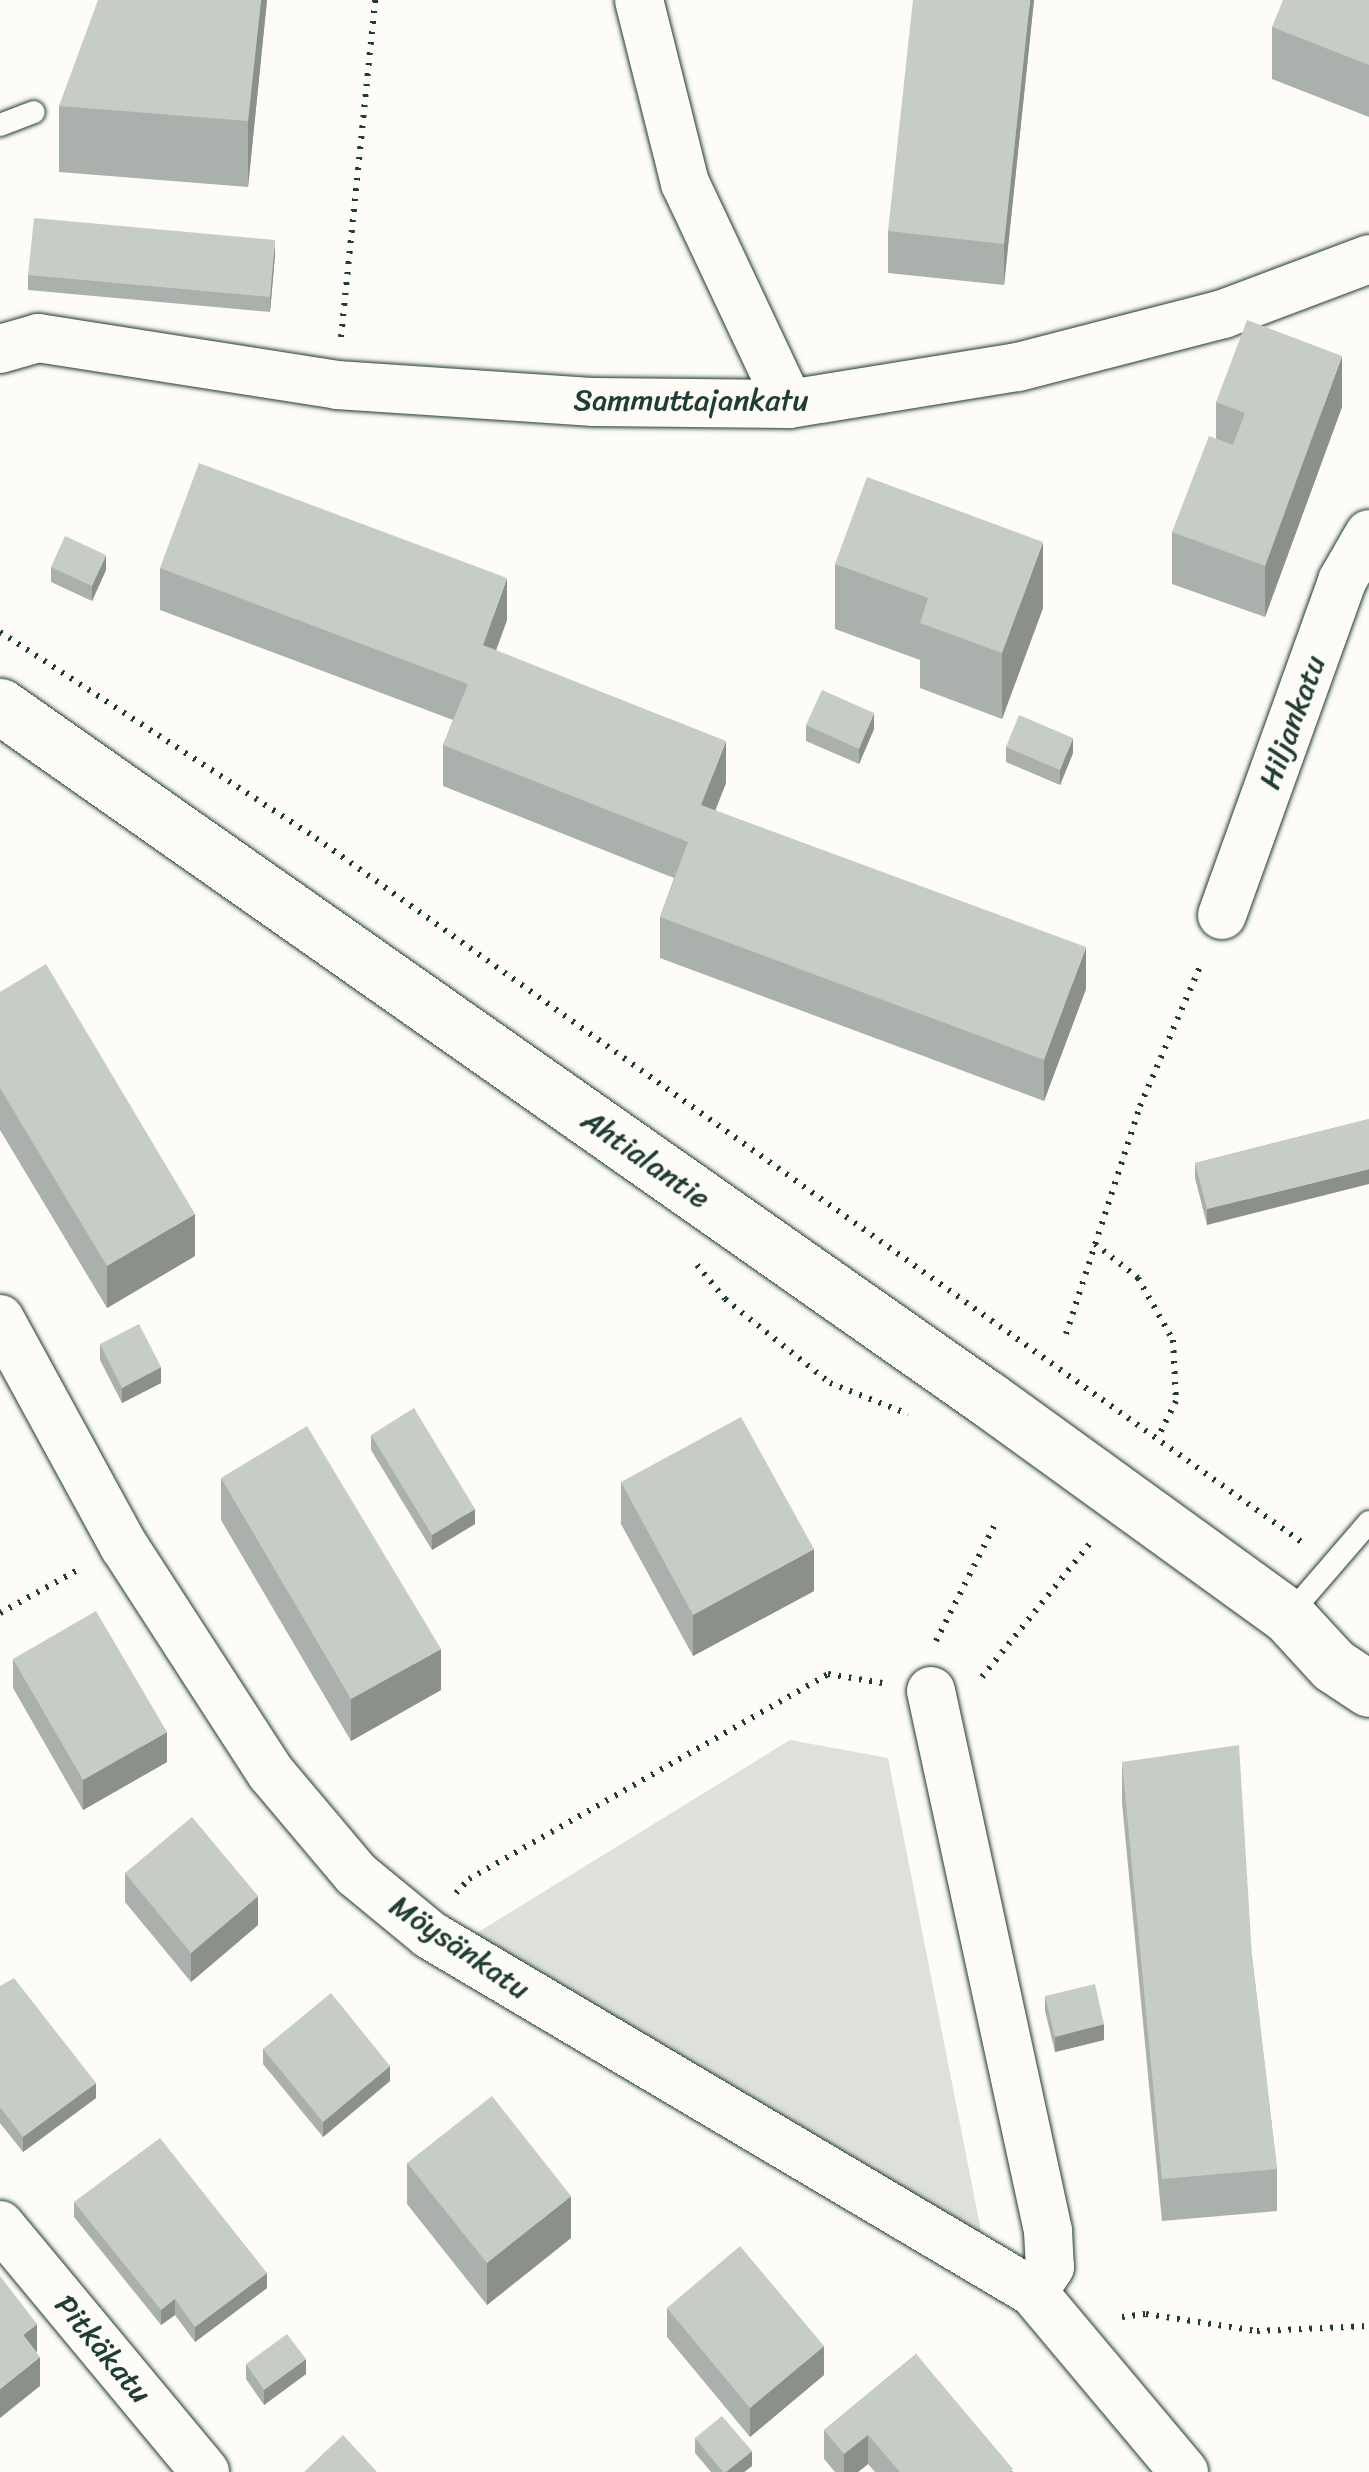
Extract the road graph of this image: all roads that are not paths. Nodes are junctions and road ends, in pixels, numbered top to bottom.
1 (639, 0) edge
2 (34, 112) dead end
3 (0, 125) edge
4 (1369, 259) edge
5 (0, 349) edge
6 (789, 404) junction
7 (1369, 534) edge
8 (0, 706) edge
9 (1222, 915) road end
10 (0, 1319) edge
11 (1369, 1522) edge
12 (1288, 1616) junction
13 (1369, 1646) edge
14 (1369, 1690) edge
15 (931, 1692) road end
16 (0, 2225) edge
17 (1046, 2308) junction
18 (205, 2472) edge
19 (1184, 2472) edge

1 - 6 street
2 - 3 lane
4 - 6 street, Sammuttajankatu
5 - 6 street, Sammuttajankatu
7 - 9 street, Hiljankatu
8 - 12 main road, Ahtialantie
10 - 17 street, Möysänkatu
11 - 12 lane
12 - 13 main road, Ahtialantie
12 - 14 main road, Ahtialantie
15 - 17 street
16 - 18 street, Pitkäkatu
17 - 19 street, Möysänkatu

